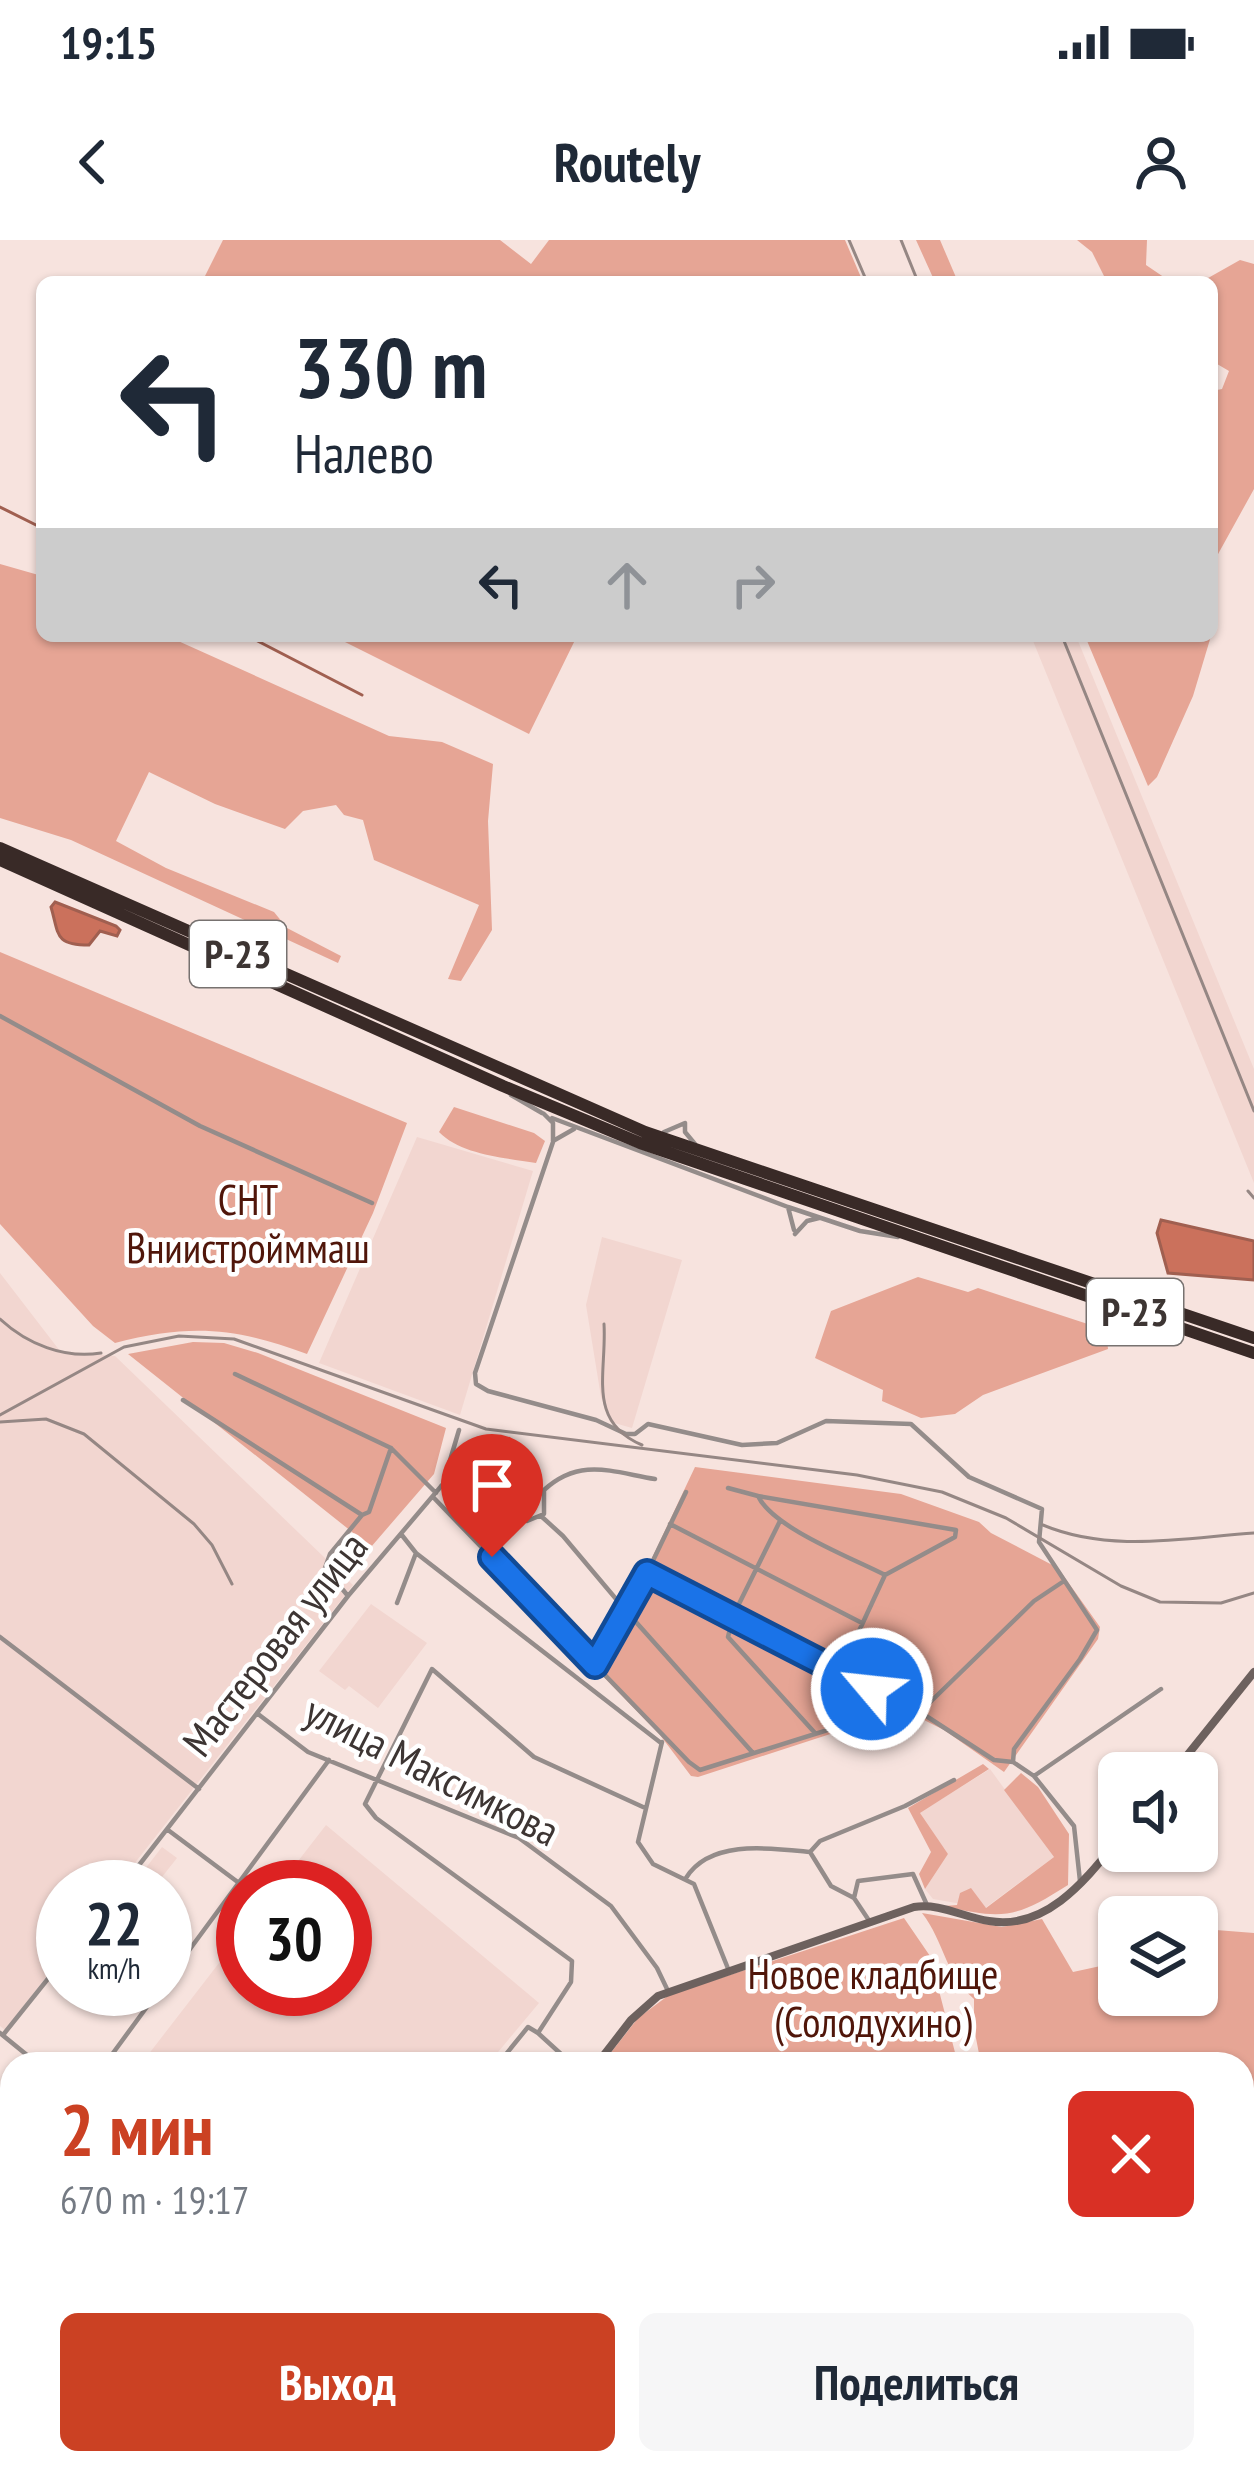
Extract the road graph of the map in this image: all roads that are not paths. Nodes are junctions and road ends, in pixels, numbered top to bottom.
1 (0, 848) edge
2 (0, 860) edge
3 (0, 1016) edge
4 (502, 1086) junction
5 (544, 1114) junction
6 (624, 1124) junction
7 (580, 1130) junction
8 (553, 1142) junction
9 (726, 1162) junction
10 (372, 1203) dead end
11 (788, 1208) junction
12 (818, 1218) junction
13 (921, 1242) junction
14 (1254, 1338) edge
15 (1254, 1352) edge
16 (235, 1375) dead end
17 (183, 1400) dead end
18 (459, 1430) dead end
19 (391, 1448) junction
20 (655, 1479) dead end
21 (728, 1488) dead end
22 (437, 1492) junction
23 (686, 1492) dead end
24 (758, 1496) junction
25 (362, 1515) junction
26 (541, 1516) junction
27 (780, 1521) junction
28 (670, 1523) junction
29 (401, 1534) junction
30 (416, 1553) junction
31 (756, 1569) junction
32 (647, 1573) junction
33 (885, 1575) junction
34 (1064, 1581) junction
35 (347, 1596) junction
36 (398, 1604) dead end
37 (627, 1612) junction
38 (733, 1616) junction
39 (862, 1623) junction
40 (0, 1636) edge
41 (595, 1665) junction
42 (840, 1672) junction
43 (1254, 1672) edge
44 (1161, 1689) dead end
45 (904, 1706) junction
46 (920, 1712) junction
47 (258, 1714) junction
48 (814, 1733) junction
49 (663, 1739) junction
50 (1190, 1752) edge
51 (753, 1753) junction
52 (330, 1759) junction
53 (1013, 1762) junction
54 (1034, 1776) junction
55 (954, 1780) dead end
56 (375, 1781) junction
57 (199, 1789) junction
58 (644, 1807) junction
59 (168, 1830) junction
60 (810, 1852) junction
61 (144, 1860) edge
62 (256, 1860) edge
63 (1098, 1864) edge
64 (216, 1866) edge
65 (686, 1878) junction
66 (1081, 1885) junction
67 (854, 1898) junction
68 (927, 1905) junction
69 (216, 1914) edge
70 (870, 1922) junction
71 (192, 1947) edge
72 (729, 1971) junction
73 (668, 1991) junction
74 (36, 1993) edge
75 (141, 2016) edge
76 (538, 2033) junction
77 (2, 2034) edge
78 (114, 2052) edge
79 (508, 2052) edge
80 (559, 2052) edge
81 (607, 2052) edge

1 - 6 highway, Р-23
2 - 4 highway, Р-23
3 - 10 street
4 - 5 street
4 - 13 highway, Р-23
5 - 7 street
5 - 8 street
6 - 9 highway, Р-23
6 - 9 street
7 - 8 street
7 - 11 street
8 - 34 street
9 - 14 highway, Р-23
11 - 12 street
11 - 12 street
12 - 13 street
13 - 15 highway, Р-23
16 - 19 street
17 - 25 street
18 - 22 street, Мастеровая улица
19 - 22 street
19 - 25 street
20 - 26 street
21 - 24 street
22 - 26 street
22 - 29 street, Мастеровая улица
22 - 41 street
23 - 28 street
24 - 27 street
24 - 33 street
25 - 35 street
26 - 37 street
27 - 31 street
27 - 33 street
28 - 31 street
28 - 32 street
29 - 30 street
29 - 35 street, Мастеровая улица
30 - 36 street
30 - 49 street
31 - 38 street
31 - 39 street
32 - 37 street
32 - 38 street
33 - 39 street
34 - 46 street
34 - 53 street
35 - 47 street, Мастеровая улица
37 - 41 street
37 - 51 street
38 - 42 street
38 - 48 street
39 - 42 street
40 - 57 street
41 - 49 street
42 - 45 street
43 - 50 street
44 - 54 street
45 - 46 street
45 - 48 street
46 - 53 street
47 - 52 street, улица Максимкова
47 - 57 street, Мастеровая улица
48 - 51 street
49 - 51 street
49 - 58 street
52 - 56 street, улица Максимкова
52 - 62 street
53 - 54 street
54 - 66 street
55 - 60 street
56 - 58 street
56 - 73 street, улица Максимкова
56 - 76 street
57 - 59 street, Мастеровая улица
58 - 65 street
59 - 61 street, Мастеровая улица
59 - 64 street
60 - 65 street
60 - 67 street
63 - 66 street
65 - 72 street
66 - 68 street
67 - 68 street
67 - 70 street
68 - 70 street
69 - 71 street
70 - 72 street
72 - 73 street
73 - 81 street
74 - 77 street
75 - 78 street
76 - 79 street
76 - 80 street

